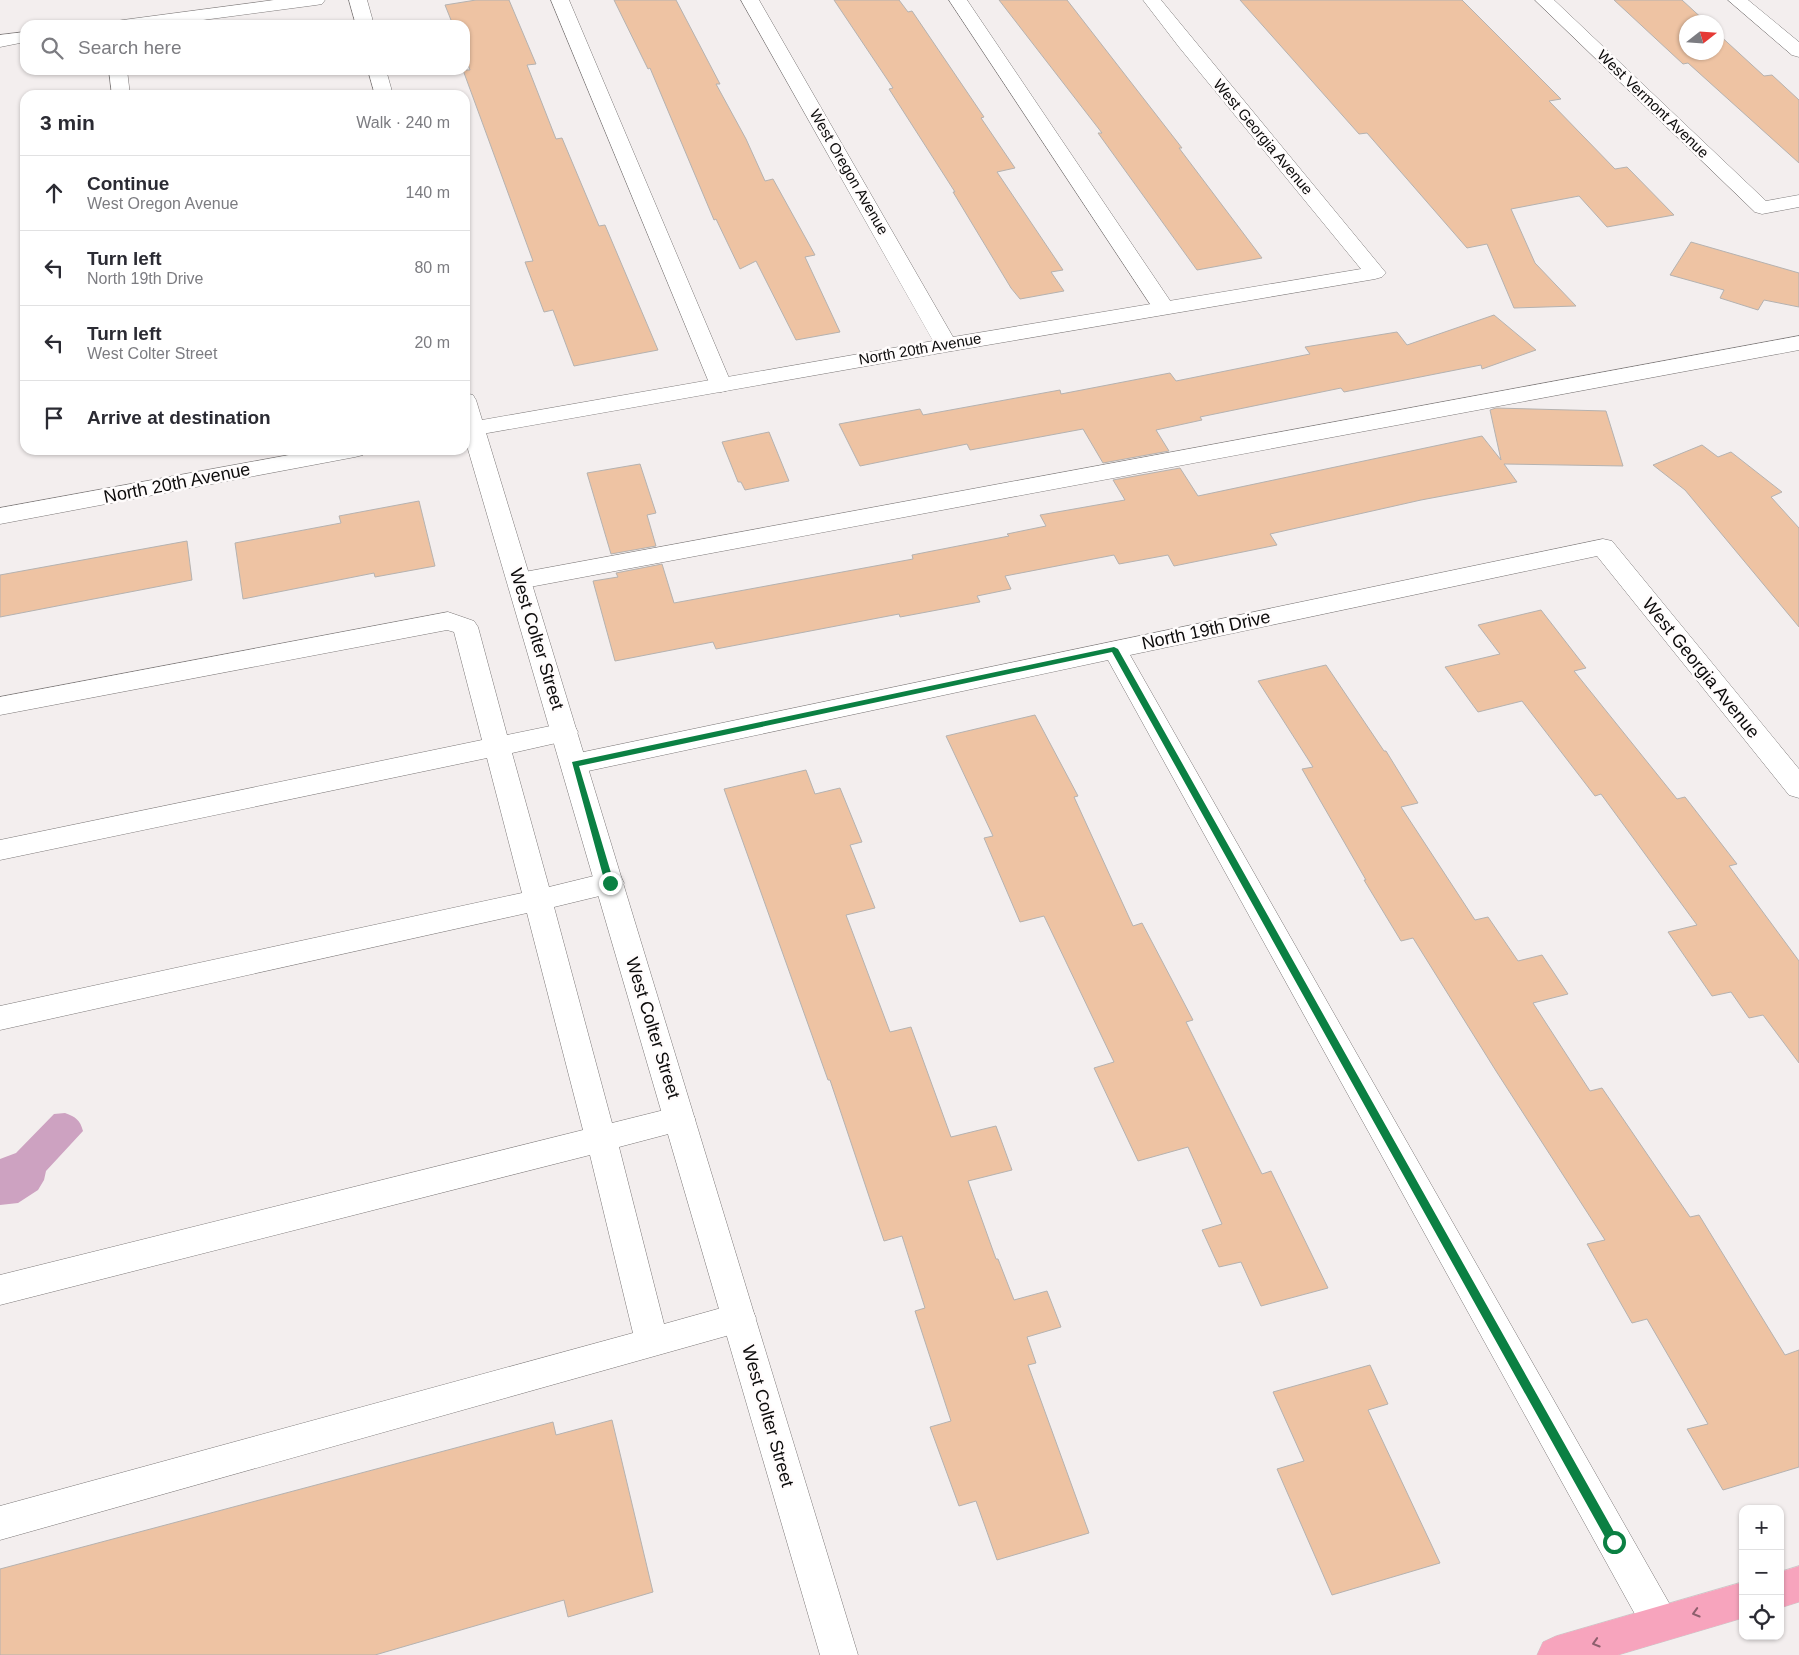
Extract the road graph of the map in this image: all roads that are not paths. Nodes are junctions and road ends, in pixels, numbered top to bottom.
1 (316, 0) edge
2 (358, 0) edge
3 (560, 0) edge
4 (750, 0) edge
5 (958, 0) edge
6 (1152, 0) edge
7 (1544, 0) edge
8 (1738, 0) edge
9 (162, 20) edge
10 (364, 20) edge
11 (20, 39) edge
12 (0, 41) edge
13 (1799, 52) edge
14 (119, 75) edge
15 (378, 75) edge
16 (120, 90) edge
17 (383, 90) edge
18 (1799, 201) edge
19 (1375, 273) joint
20 (1164, 308) junction
21 (1799, 343) edge
22 (946, 344) junction
23 (721, 384) junction
24 (470, 419) edge
25 (470, 428) edge
26 (328, 455) edge
27 (0, 516) edge
28 (1603, 548) joint
29 (519, 581) junction
30 (1114, 649) junction
31 (0, 706) edge
32 (565, 732) junction
33 (496, 747) junction
34 (574, 764) junction
35 (1799, 788) edge
36 (0, 850) edge
37 (610, 883) junction
38 (538, 900) junction
39 (0, 1018) edge
40 (680, 1119) junction
41 (601, 1138) junction
42 (0, 1290) edge
43 (739, 1318) junction
44 (652, 1343) junction
45 (0, 1523) edge
46 (1799, 1584) edge
47 (1784, 1589) edge
48 (1739, 1601) edge
49 (1660, 1623) junction
50 (839, 1655) edge
51 (1556, 1655) edge

1 - 9 street
2 - 10 street
3 - 23 street
4 - 22 street, West Oregon Avenue
5 - 20 street
6 - 19 street, West Georgia Avenue
7 - 18 street, West Vermont Avenue
8 - 13 street
11 - 12 street
14 - 16 street
15 - 17 street
19 - 20 street, North 20th Avenue
20 - 22 street, North 20th Avenue
21 - 29 street
22 - 23 street, North 20th Avenue
23 - 24 street, North 20th Avenue
25 - 29 street, West Colter Street
26 - 27 street, North 20th Avenue
28 - 30 street, North 19th Drive
28 - 35 street, West Georgia Avenue
29 - 32 street, West Colter Street
30 - 34 street, North 19th Drive
30 - 49 street
31 - 33 street
32 - 33 street
32 - 34 street, West Colter Street
33 - 36 street
33 - 38 street
34 - 37 street, West Colter Street
37 - 38 street
37 - 40 street, West Colter Street
38 - 39 street
38 - 41 street
40 - 41 street
40 - 43 street, West Colter Street
41 - 42 street
41 - 44 street
43 - 44 street
43 - 50 street, West Colter Street
44 - 45 street
46 - 47 main road
48 -> 49 main road
49 -> 51 main road

